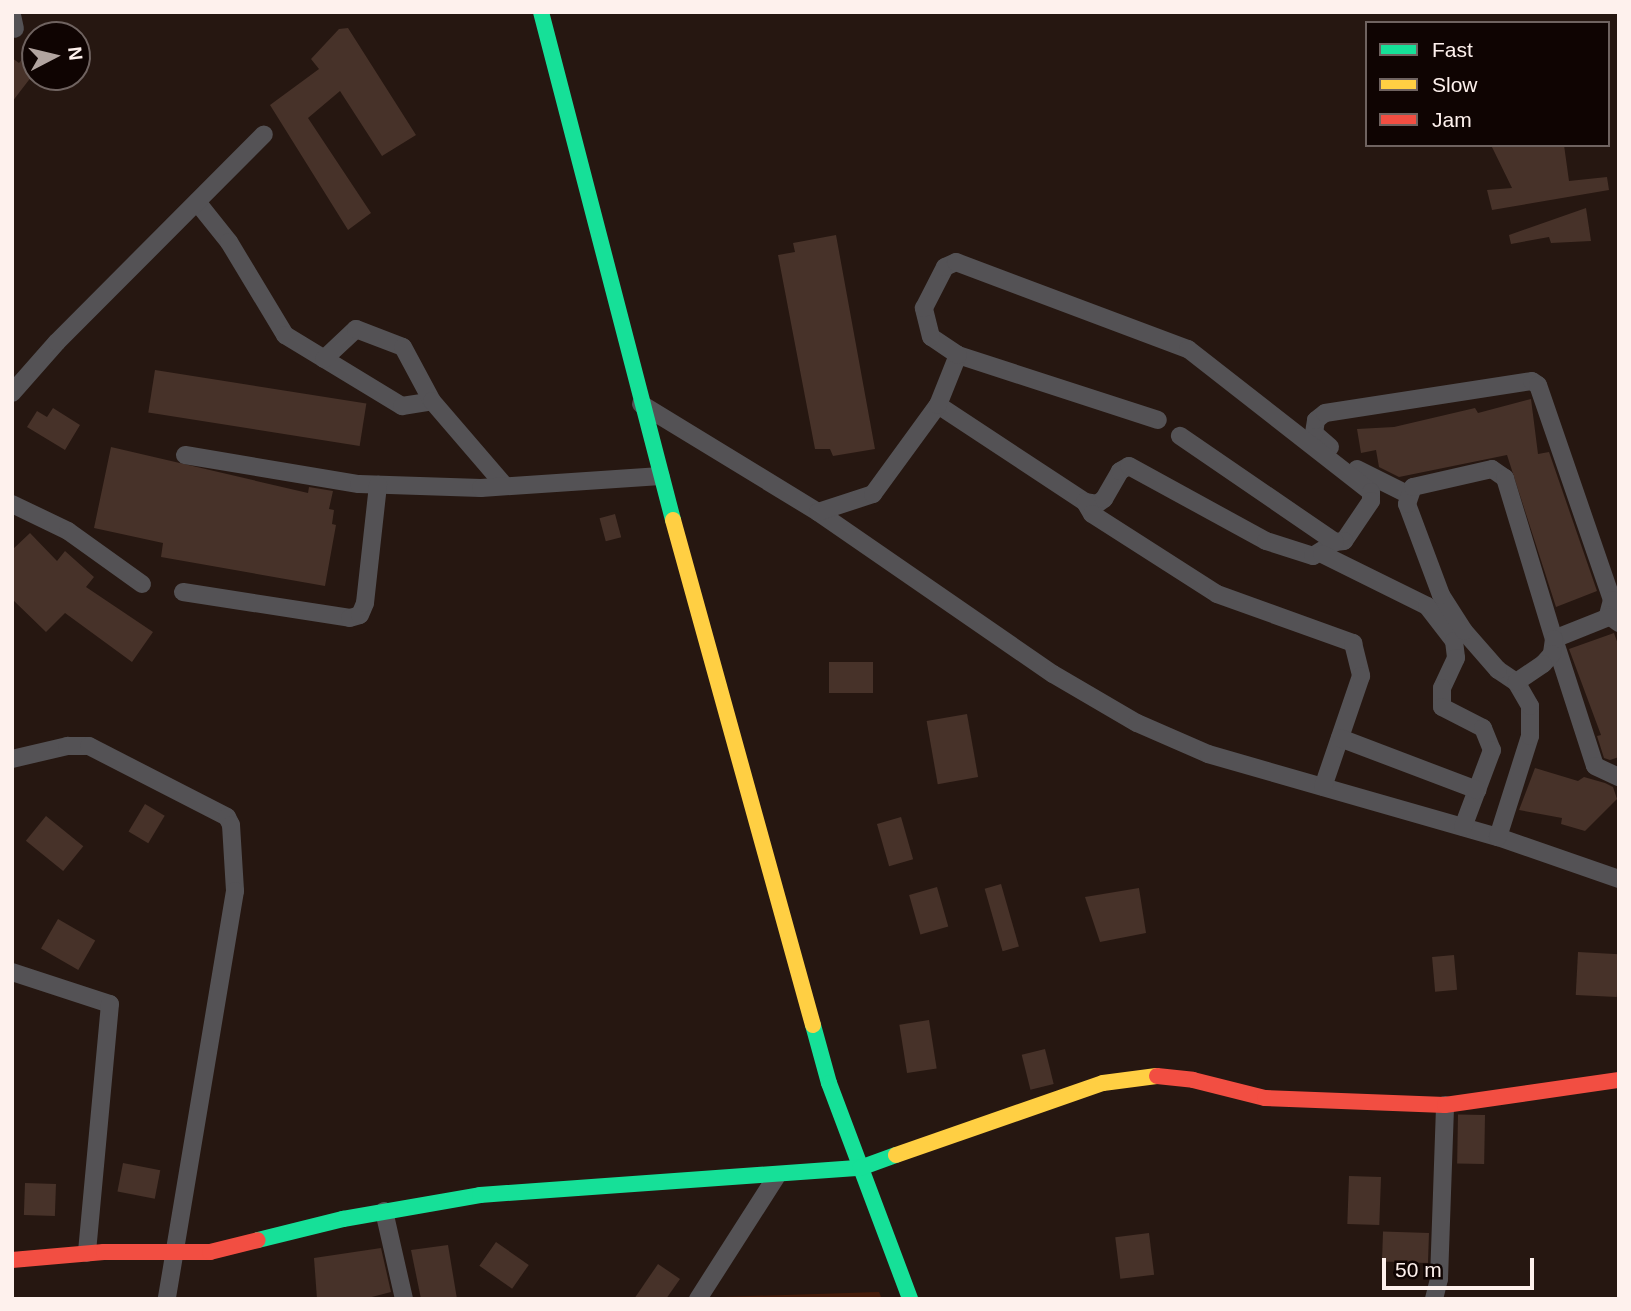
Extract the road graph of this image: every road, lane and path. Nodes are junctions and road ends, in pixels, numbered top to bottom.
1 (541, 12) edge
2 (264, 134) dead end
3 (197, 202) junction
4 (958, 355) junction
5 (324, 359) junction
6 (12, 393) edge
7 (432, 401) junction
8 (641, 404) junction
9 (938, 405) junction
10 (1158, 420) dead end
11 (1180, 436) dead end
12 (185, 455) dead end
13 (661, 476) junction
14 (378, 485) junction
15 (505, 486) junction
16 (1407, 494) junction
17 (1085, 502) junction
18 (12, 504) edge
19 (818, 512) junction
20 (1328, 548) junction
21 (142, 584) dead end
22 (183, 592) dead end
23 (1614, 620) edge
24 (1554, 639) junction
25 (1516, 682) junction
26 (1340, 738) junction
27 (12, 759) edge
28 (1619, 777) edge
29 (1323, 787) junction
30 (1477, 790) junction
31 (1463, 827) junction
32 (1498, 837) junction
33 (1619, 879) edge
34 (12, 972) edge
35 (1619, 1080) edge
36 (1445, 1105) junction
37 (860, 1168) junction
38 (776, 1177) junction
39 (384, 1211) junction
40 (172, 1252) junction
41 (87, 1253) junction
42 (12, 1260) edge
43 (167, 1299) edge
44 (404, 1299) edge
45 (698, 1299) edge
46 (910, 1299) edge
47 (1434, 1299) edge

1 - 8 street
2 - 3 street
3 - 5 street
3 - 6 street
4 - 9 street
4 - 10 street
4 - 20 street
5 - 7 street
5 - 7 street
7 - 15 street
8 - 13 street
8 - 19 street
9 - 17 street
9 - 19 street
11 - 20 street
12 - 14 street
13 - 15 street
13 - 37 street
14 - 15 street
14 - 22 street
16 - 23 street
16 - 24 street
16 - 25 street
17 - 20 street
17 - 26 street
18 - 21 street
19 - 29 street
20 - 30 street
23 - 24 street
24 - 25 street
24 - 28 street
25 - 32 street
26 - 29 street
26 - 30 street
27 - 40 street
29 - 31 street
30 - 31 street
31 - 32 street
32 - 33 street
34 - 41 street
35 - 36 street
36 - 37 street
36 - 47 street
37 - 38 street
37 - 46 street
38 - 39 street
38 - 45 street
39 - 40 street
39 - 44 street
40 - 41 street
40 - 43 street
41 - 42 street

